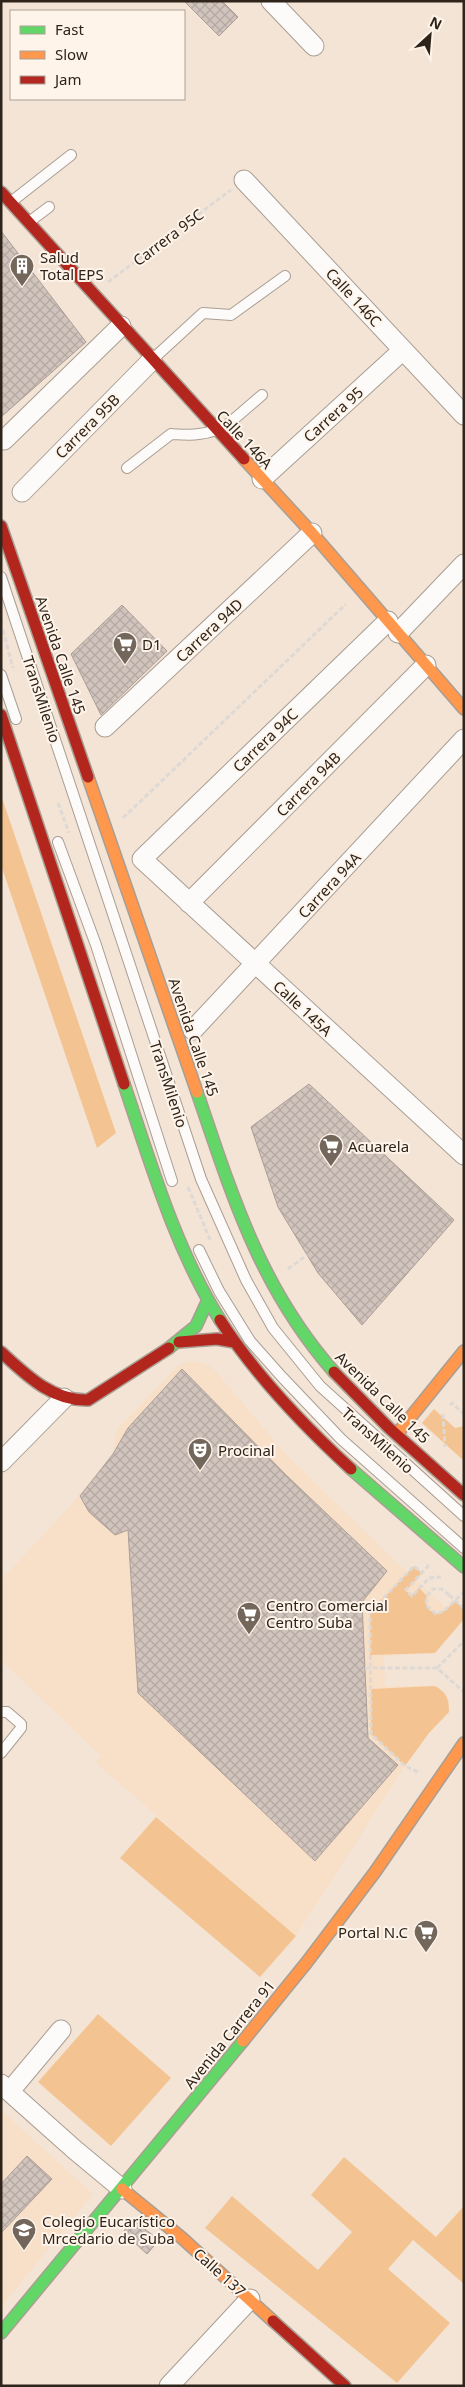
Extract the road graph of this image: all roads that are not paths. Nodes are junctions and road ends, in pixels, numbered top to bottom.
1 (280, 4) edge
2 (314, 46) dead end
3 (70, 155) dead end
4 (244, 180) road end
5 (1, 192) edge
6 (11, 202) junction
7 (49, 207) dead end
8 (28, 223) junction
9 (285, 276) dead end
10 (121, 326) junction
11 (403, 350) junction
12 (152, 360) junction
13 (262, 395) dead end
14 (464, 414) edge
15 (219, 432) junction
16 (4, 440) dead end
17 (127, 468) dead end
18 (262, 479) junction
19 (22, 492) dead end
20 (1, 526) edge
21 (312, 533) junction
22 (464, 564) edge
23 (1, 577) edge
24 (393, 627) junction
25 (426, 665) junction
26 (1, 675) edge
27 (464, 709) edge
28 (1, 715) edge
29 (105, 727) dead end
30 (19, 729) dead end
31 (464, 740) edge
32 (53, 828) dead end
33 (142, 859) joint
34 (189, 903) junction
35 (256, 965) junction
36 (193, 1030) dead end
37 (464, 1155) edge
38 (176, 1195) dead end
39 (195, 1242) dead end
40 (208, 1300) junction
41 (179, 1342) junction
42 (234, 1342) junction
43 (464, 1351) edge
44 (1, 1352) edge
45 (64, 1398) junction
46 (397, 1434) junction
47 (1, 1462) edge
48 (464, 1495) edge
49 (464, 1516) edge
50 (464, 1548) edge
51 (464, 1567) edge
52 (1, 1712) edge
53 (463, 1744) edge
54 (1, 1753) edge
55 (61, 2030) dead end
56 (5, 2087) edge
57 (122, 2189) junction
58 (250, 2299) junction
59 (1, 2334) edge
60 (169, 2386) edge
61 (345, 2386) edge

1 - 2 street
3 - 6 lane
4 - 11 street, Calle 146C
5 - 6 main road, Calle 146A
6 - 8 main road, Calle 146A
7 - 8 lane
8 - 10 main road, Calle 146A
9 - 12 lane
10 - 12 main road, Calle 146A
10 - 16 street
11 - 14 street, Calle 146C
11 - 18 street, Carrera 95
12 - 15 main road, Calle 146A
12 - 19 street, Carrera 95B
13 - 15 lane
15 - 17 lane
15 - 18 main road, Calle 146A
18 - 21 main road, Calle 146A
20 - 46 main road, Avenida Calle 145
21 - 24 main road, Calle 146A
21 - 29 street, Carrera 94D
22 - 24 street, Carrera 94C
23 - 49 lane, TransMilenio
24 - 25 main road, Calle 146A
24 - 33 street, Carrera 94C
25 - 27 main road, Calle 146A
25 - 34 street, Carrera 94B
26 - 30 lane, TransMilenio
28 - 40 main road
31 - 35 street, Carrera 94A
32 - 38 lane, TransMilenio
33 - 34 street, Calle 145A
34 - 35 street, Calle 145A
35 - 36 street, Carrera 94A
35 - 37 street, Calle 145A
39 - 50 lane, TransMilenio
40 - 41 main road
40 - 42 main road
41 - 42 main road
41 - 45 main road
42 - 51 main road
43 - 46 main road
44 - 45 main road
45 - 47 street
46 - 48 main road, Avenida Calle 145
52 - 54 lane
53 - 57 main road, Avenida Carrera 91
55 - 56 street
56 - 57 street, Calle 137
57 - 58 main road, Calle 137
57 - 59 main road, Avenida Carrera 91
58 - 60 street
58 - 61 main road, Calle 137

